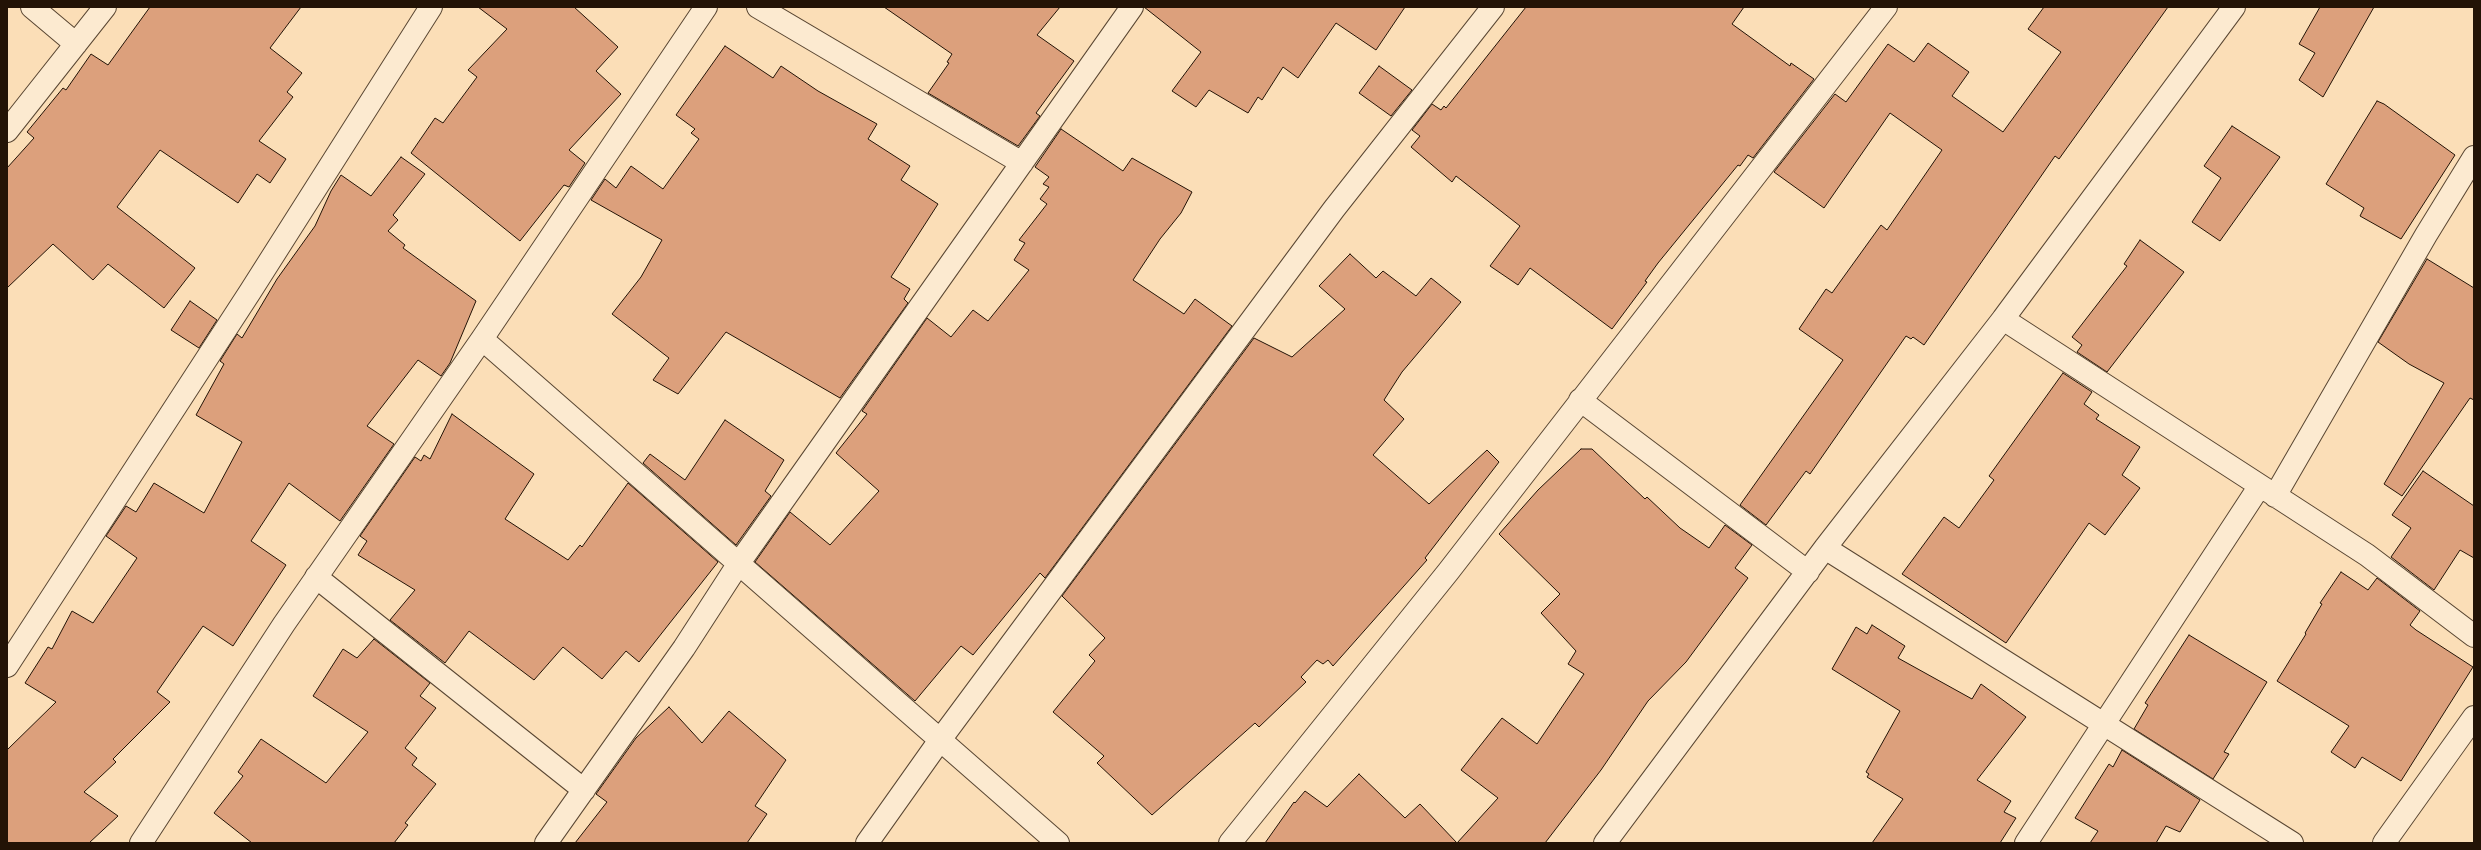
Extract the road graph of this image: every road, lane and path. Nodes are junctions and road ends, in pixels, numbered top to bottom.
1 (32, 7) edge
2 (105, 7) edge
3 (431, 7) edge
4 (706, 7) edge
5 (758, 7) edge
6 (1132, 7) edge
7 (1493, 7) edge
8 (1886, 7) edge
9 (2234, 7) edge
10 (76, 44) junction
11 (7, 131) edge
12 (2474, 156) edge
13 (1022, 163) junction
14 (2003, 319) junction
15 (482, 339) junction
16 (1580, 400) junction
17 (2267, 491) junction
18 (1825, 548) junction
19 (739, 564) junction
20 (1808, 572) junction
21 (316, 577) junction
22 (2474, 636) edge
23 (7, 666) edge
24 (2474, 717) edge
25 (2105, 726) junction
26 (940, 740) junction
27 (584, 790) junction
28 (141, 843) edge
29 (546, 843) edge
30 (867, 843) edge
31 (1058, 843) edge
32 (1230, 843) edge
33 (1605, 843) edge
34 (2026, 843) edge
35 (2292, 843) edge
36 (2384, 843) edge

1 - 10 street
2 - 10 street
3 - 23 street
4 - 15 street
5 - 13 street
6 - 13 street
7 - 26 street
8 - 16 street
9 - 14 street
10 - 11 street
12 - 17 street
13 - 19 street
14 - 17 street
14 - 18 street
15 - 19 street
15 - 21 street
16 - 20 street
16 - 32 street
17 - 22 street
17 - 25 street
18 - 20 street
18 - 25 street
19 - 26 street
19 - 27 street
20 - 33 street
21 - 27 street
21 - 28 street
24 - 36 street
25 - 34 street
25 - 35 street
26 - 30 street
26 - 31 street
27 - 29 street

